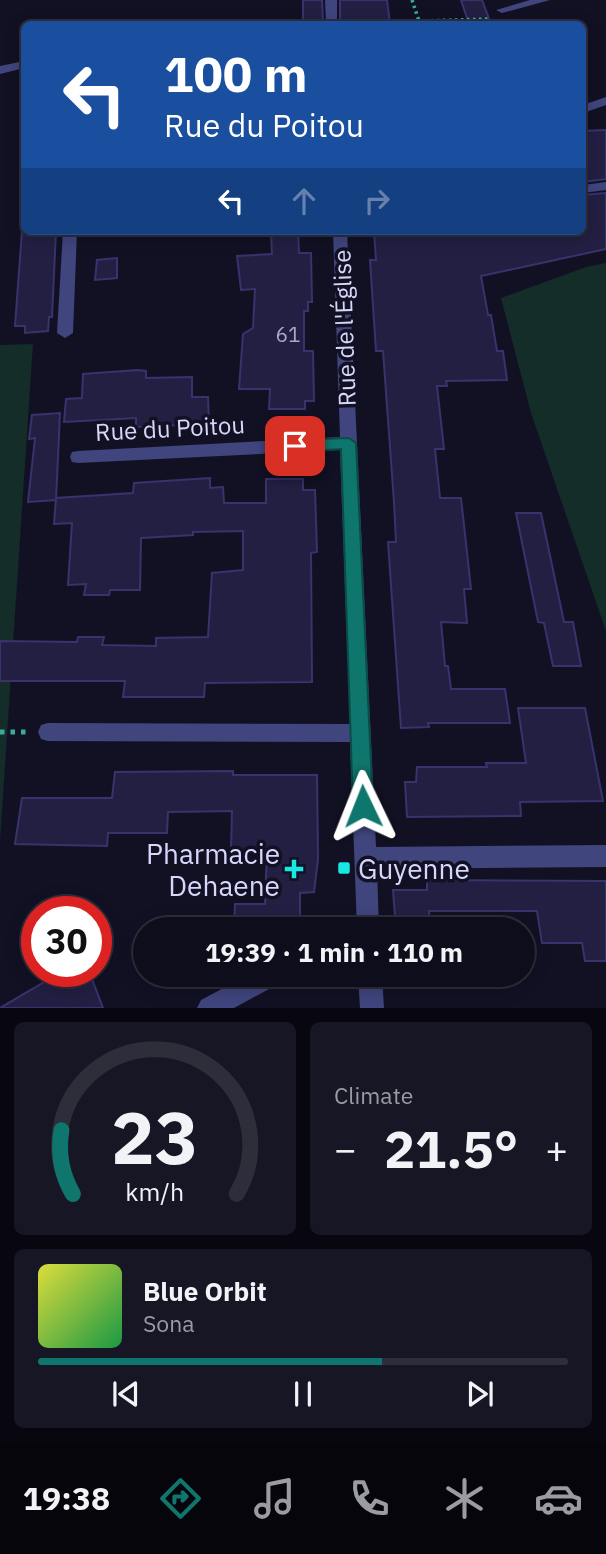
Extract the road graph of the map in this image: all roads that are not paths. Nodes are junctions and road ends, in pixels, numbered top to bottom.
1 (331, 0) edge
2 (544, 0) edge
3 (502, 9) edge
4 (332, 21) edge
5 (21, 66) edge
6 (0, 70) edge
7 (606, 101) edge
8 (586, 107) edge
9 (606, 186) edge
10 (586, 189) edge
11 (70, 235) edge
12 (340, 235) edge
13 (65, 333) dead end
14 (349, 443) junction
15 (78, 457) dead end
16 (48, 732) dead end
17 (360, 733) junction
18 (606, 856) edge
19 (365, 858) junction
20 (368, 917) edge
21 (249, 987) edge
22 (371, 987) edge
23 (209, 1008) edge
24 (372, 1008) edge

1 - 4 street
2 - 3 street
5 - 6 street
7 - 8 street
9 - 10 street
11 - 13 street
12 - 14 street, Rue de l'Église
14 - 15 street, Rue du Poitou
14 - 17 street, Rue de l'Église
16 - 17 street
17 - 19 street, Rue de l'Église
18 - 19 street
19 - 20 street, Rue de l'Église
21 - 23 street
22 - 24 street

